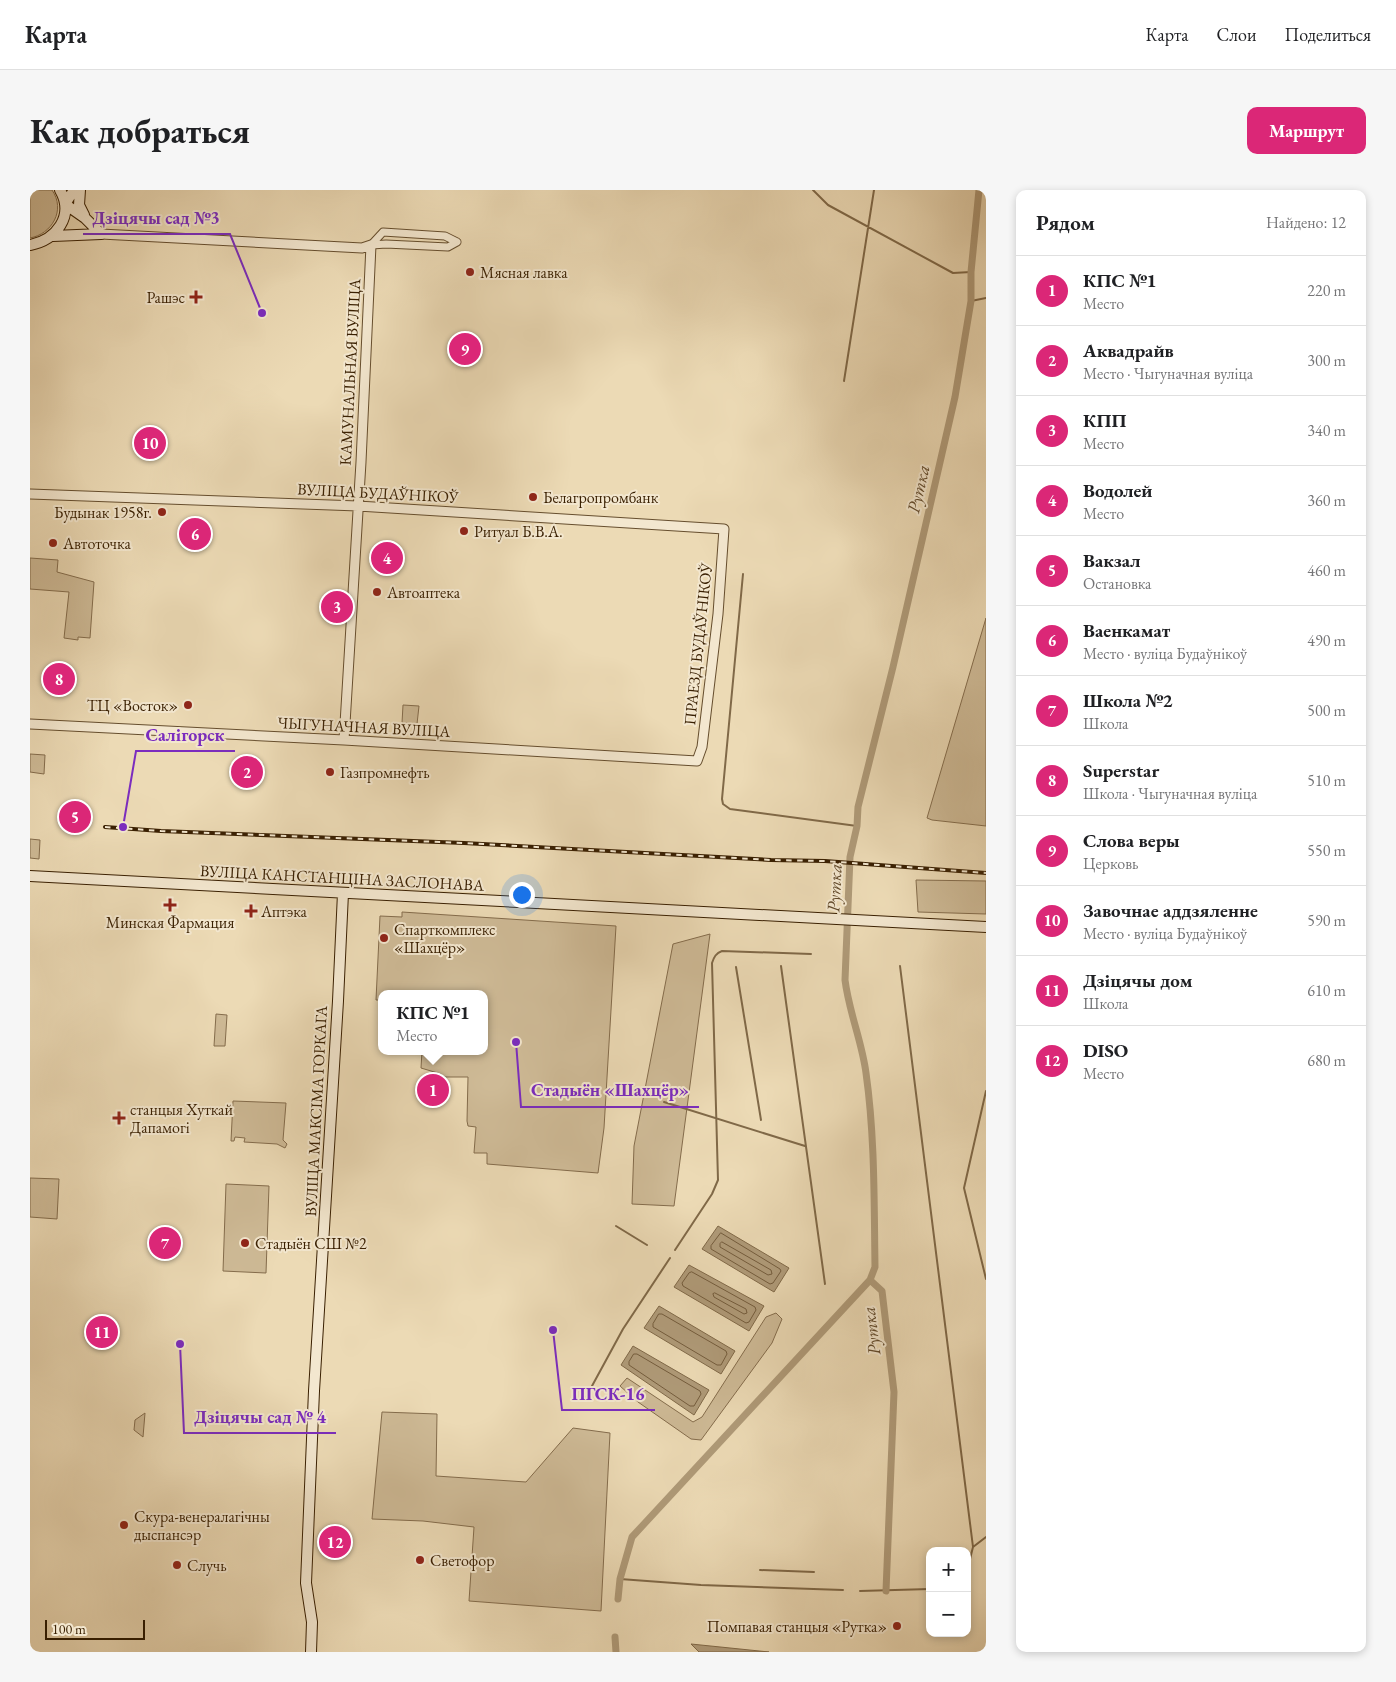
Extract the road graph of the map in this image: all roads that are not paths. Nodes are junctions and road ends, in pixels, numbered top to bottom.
1 (60, 190) edge
2 (74, 190) edge
3 (80, 190) edge
4 (65, 204) junction
5 (85, 218) junction
6 (101, 234) junction
7 (53, 236) junction
8 (35, 244) edge
9 (371, 245) junction
10 (30, 254) edge
11 (30, 494) edge
12 (358, 506) junction
13 (724, 529) joint
14 (30, 724) edge
15 (344, 740) junction
16 (697, 761) joint
17 (30, 876) edge
18 (343, 893) junction
19 (986, 927) edge
20 (311, 1652) edge

1 - 4 main road
2 - 4 main road
3 - 5 main road
4 - 5 main road
4 - 7 main road
5 - 6 main road
6 - 7 main road
6 - 9 street
7 - 8 main road
8 - 10 main road
9 - 9 street
9 - 12 street, КАМУНАЛЬНАЯ ВУЛІЦА
11 - 12 street, ВУЛІЦА БУДАЎНІКОЎ
12 - 13 street, ВУЛІЦА БУДАЎНІКОЎ
12 - 15 street, КАМУНАЛЬНАЯ ВУЛІЦА
13 - 16 street, ПРАЕЗД БУДАЎНІКОЎ
14 - 15 street, ЧЫГУНАЧНАЯ ВУЛІЦА
15 - 16 street, ЧЫГУНАЧНАЯ ВУЛІЦА
17 - 18 main road, ВУЛІЦА КАНСТАНЦІНА ЗАСЛОНАВА
18 - 19 main road, ВУЛІЦА КАНСТАНЦІНА ЗАСЛОНАВА
18 - 20 main road, ВУЛІЦА МАКСІМА ГОРКАГА

